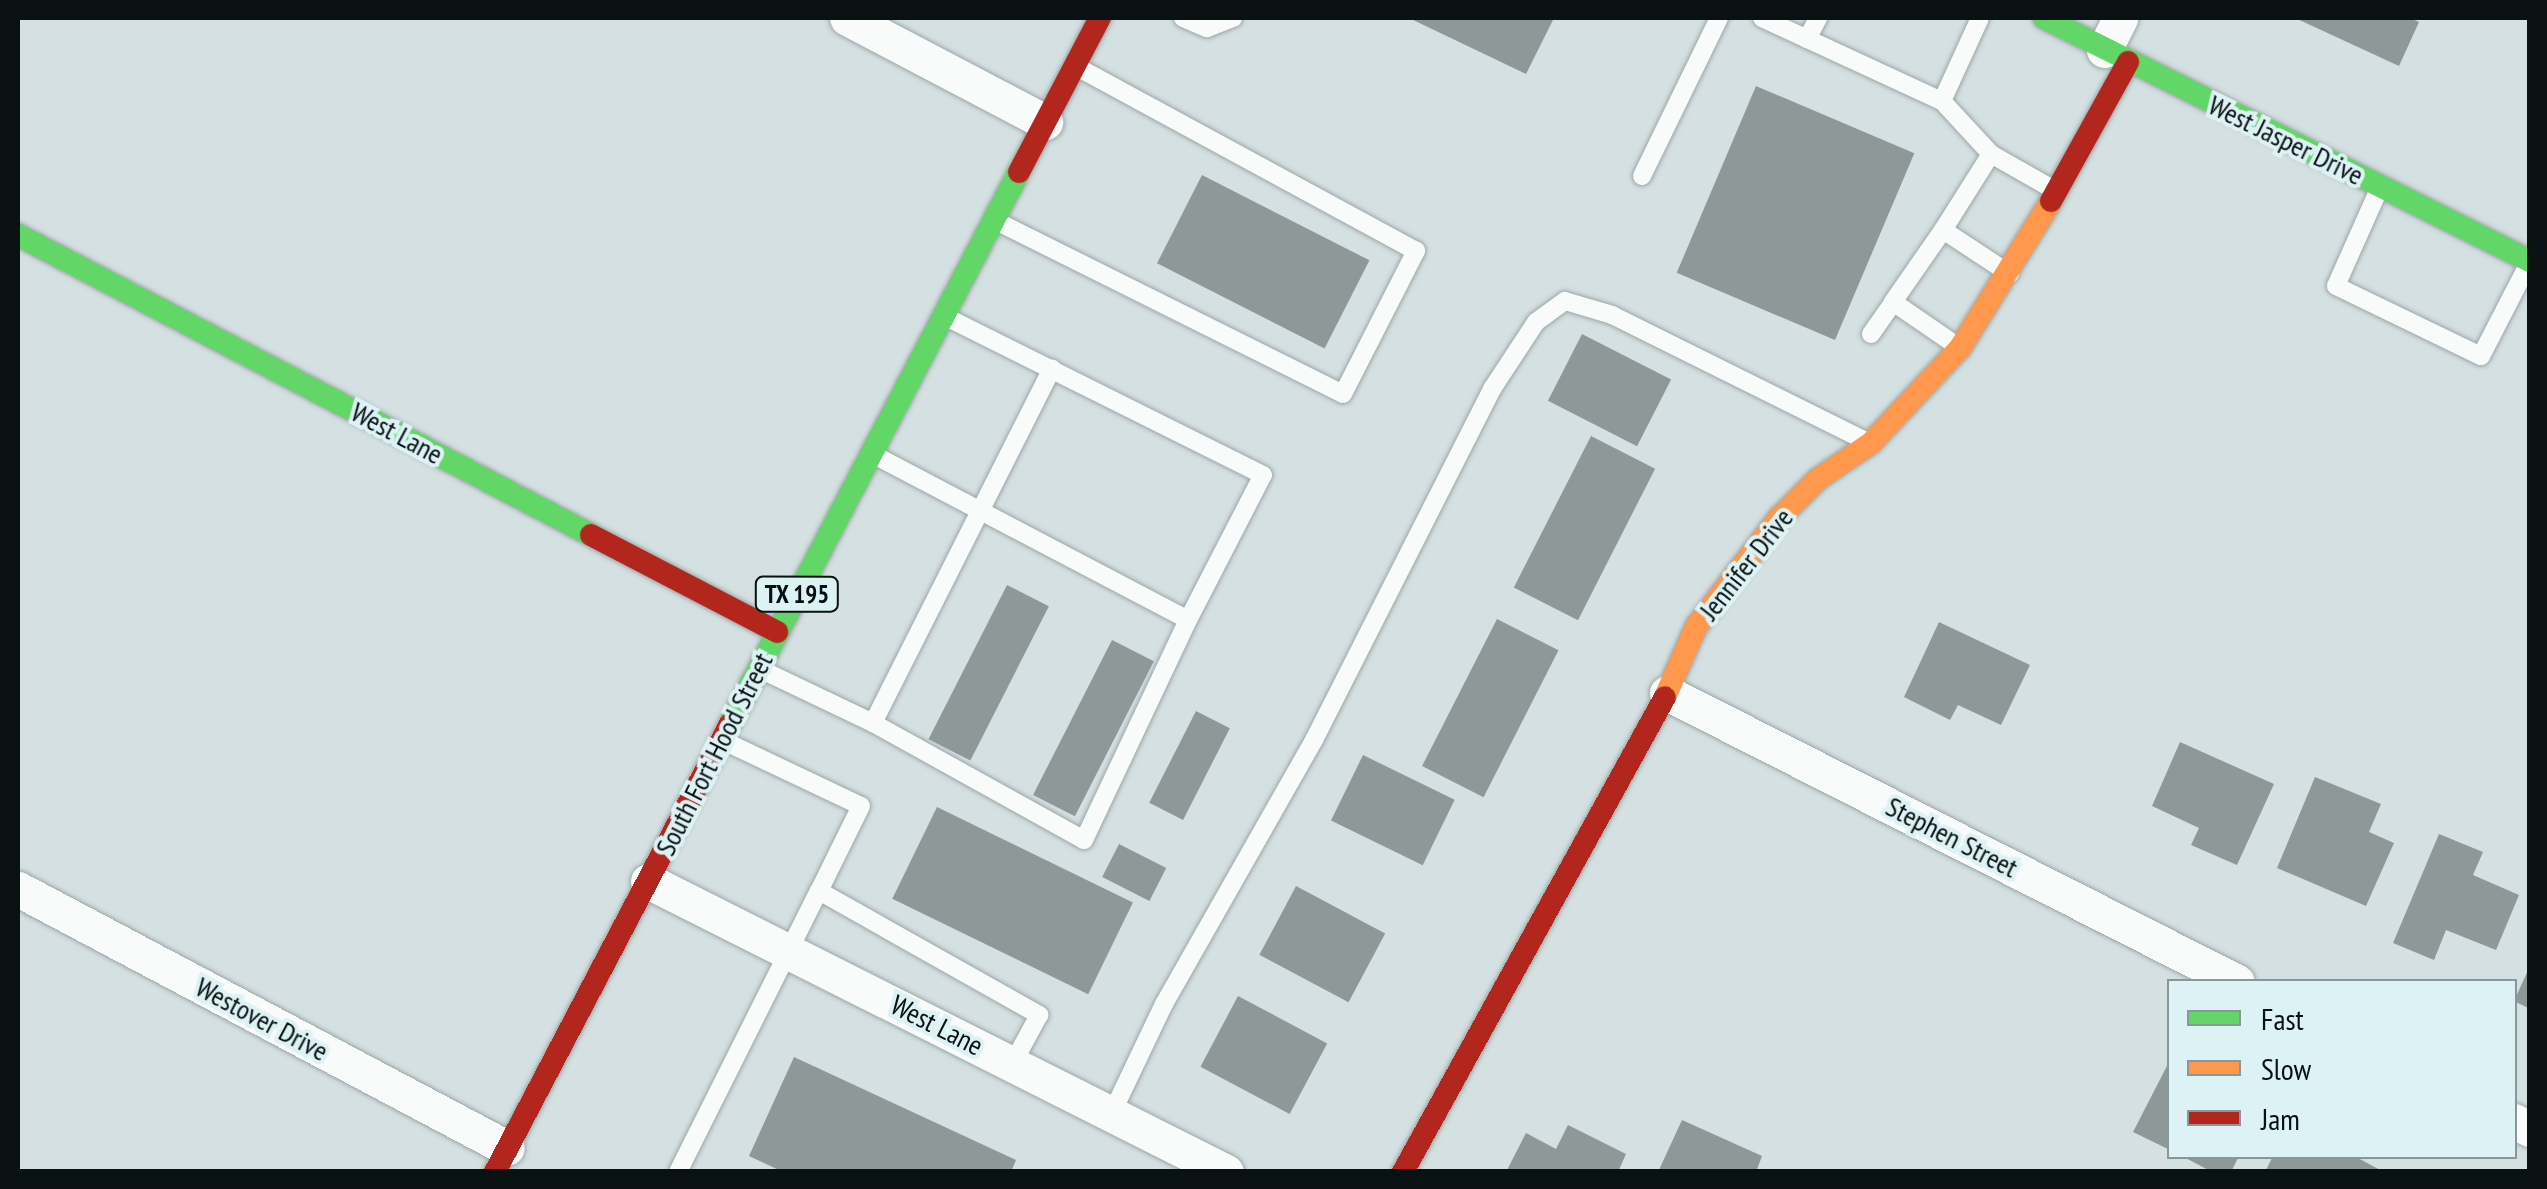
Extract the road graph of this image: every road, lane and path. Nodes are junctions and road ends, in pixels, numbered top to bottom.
1 (847, 18) edge
2 (1100, 18) edge
3 (1183, 18) edge
4 (1234, 18) edge
5 (1719, 18) edge
6 (1762, 18) edge
7 (1818, 18) edge
8 (1980, 18) edge
9 (2044, 18) edge
10 (2120, 18) edge
11 (1807, 39) junction
12 (2116, 56) junction
13 (1074, 66) junction
14 (1942, 101) junction
15 (1045, 122) junction
16 (1991, 154) junction
17 (1642, 176) dead end
18 (2380, 187) junction
19 (2057, 191) junction
20 (994, 220) junction
21 (1943, 230) junction
22 (18, 234) edge
23 (2530, 261) edge
24 (2010, 274) junction
25 (1893, 302) junction
26 (943, 316) junction
27 (1871, 334) dead end
28 (1960, 348) junction
29 (1052, 370) junction
30 (1870, 443) junction
31 (871, 453) junction
32 (981, 511) junction
33 (1188, 620) junction
34 (776, 632) junction
35 (758, 668) junction
36 (1667, 693) junction
37 (873, 723) junction
38 (721, 740) junction
39 (648, 880) junction
40 (18, 890) edge
41 (819, 891) junction
42 (787, 950) junction
43 (2232, 979) edge
44 (1013, 1063) junction
45 (1112, 1113) junction
46 (501, 1160) edge
47 (678, 1172) edge
48 (1226, 1172) edge
49 (1403, 1172) edge

1 - 15 street
2 - 13 main road, South Fort Hood Street / TX 195
3 - 4 lane
5 - 17 lane
6 - 11 lane
7 - 11 lane
8 - 14 lane
9 - 12 main road, West Jasper Drive
10 - 12 street, Jennifer Drive
11 - 14 lane
12 - 18 main road, West Jasper Drive
12 - 19 main road, Jennifer Drive
13 - 15 main road, South Fort Hood Street / TX 195
13 - 20 lane
14 - 16 lane
15 - 20 main road, South Fort Hood Street / TX 195
16 - 19 lane
16 - 21 lane
18 - 23 main road, West Jasper Drive
18 - 23 lane
19 - 24 main road, Jennifer Drive
20 - 26 main road, South Fort Hood Street / TX 195
21 - 24 lane
21 - 25 lane
22 - 34 main road, West Lane
24 - 28 main road, Jennifer Drive
25 - 27 lane
25 - 28 lane
26 - 29 lane
26 - 31 main road, South Fort Hood Street / TX 195
28 - 30 main road, Jennifer Drive
29 - 32 lane
29 - 33 lane
30 - 36 main road, Jennifer Drive
30 - 45 lane
31 - 32 lane
31 - 34 main road, South Fort Hood Street / TX 195
32 - 33 lane
32 - 37 lane
33 - 37 lane
34 - 35 main road, South Fort Hood Street / TX 195
35 - 37 lane
35 - 38 main road, South Fort Hood Street / TX 195
36 - 43 street, Stephen Street
36 - 49 main road, Jennifer Drive
38 - 39 main road, South Fort Hood Street / TX 195
38 - 41 lane
39 - 42 street, West Lane
39 - 46 main road, South Fort Hood Street / TX 195
40 - 46 street, Westover Drive
41 - 42 lane
41 - 44 lane
42 - 44 street, West Lane
42 - 47 lane
44 - 45 street, West Lane
45 - 48 street, West Lane

